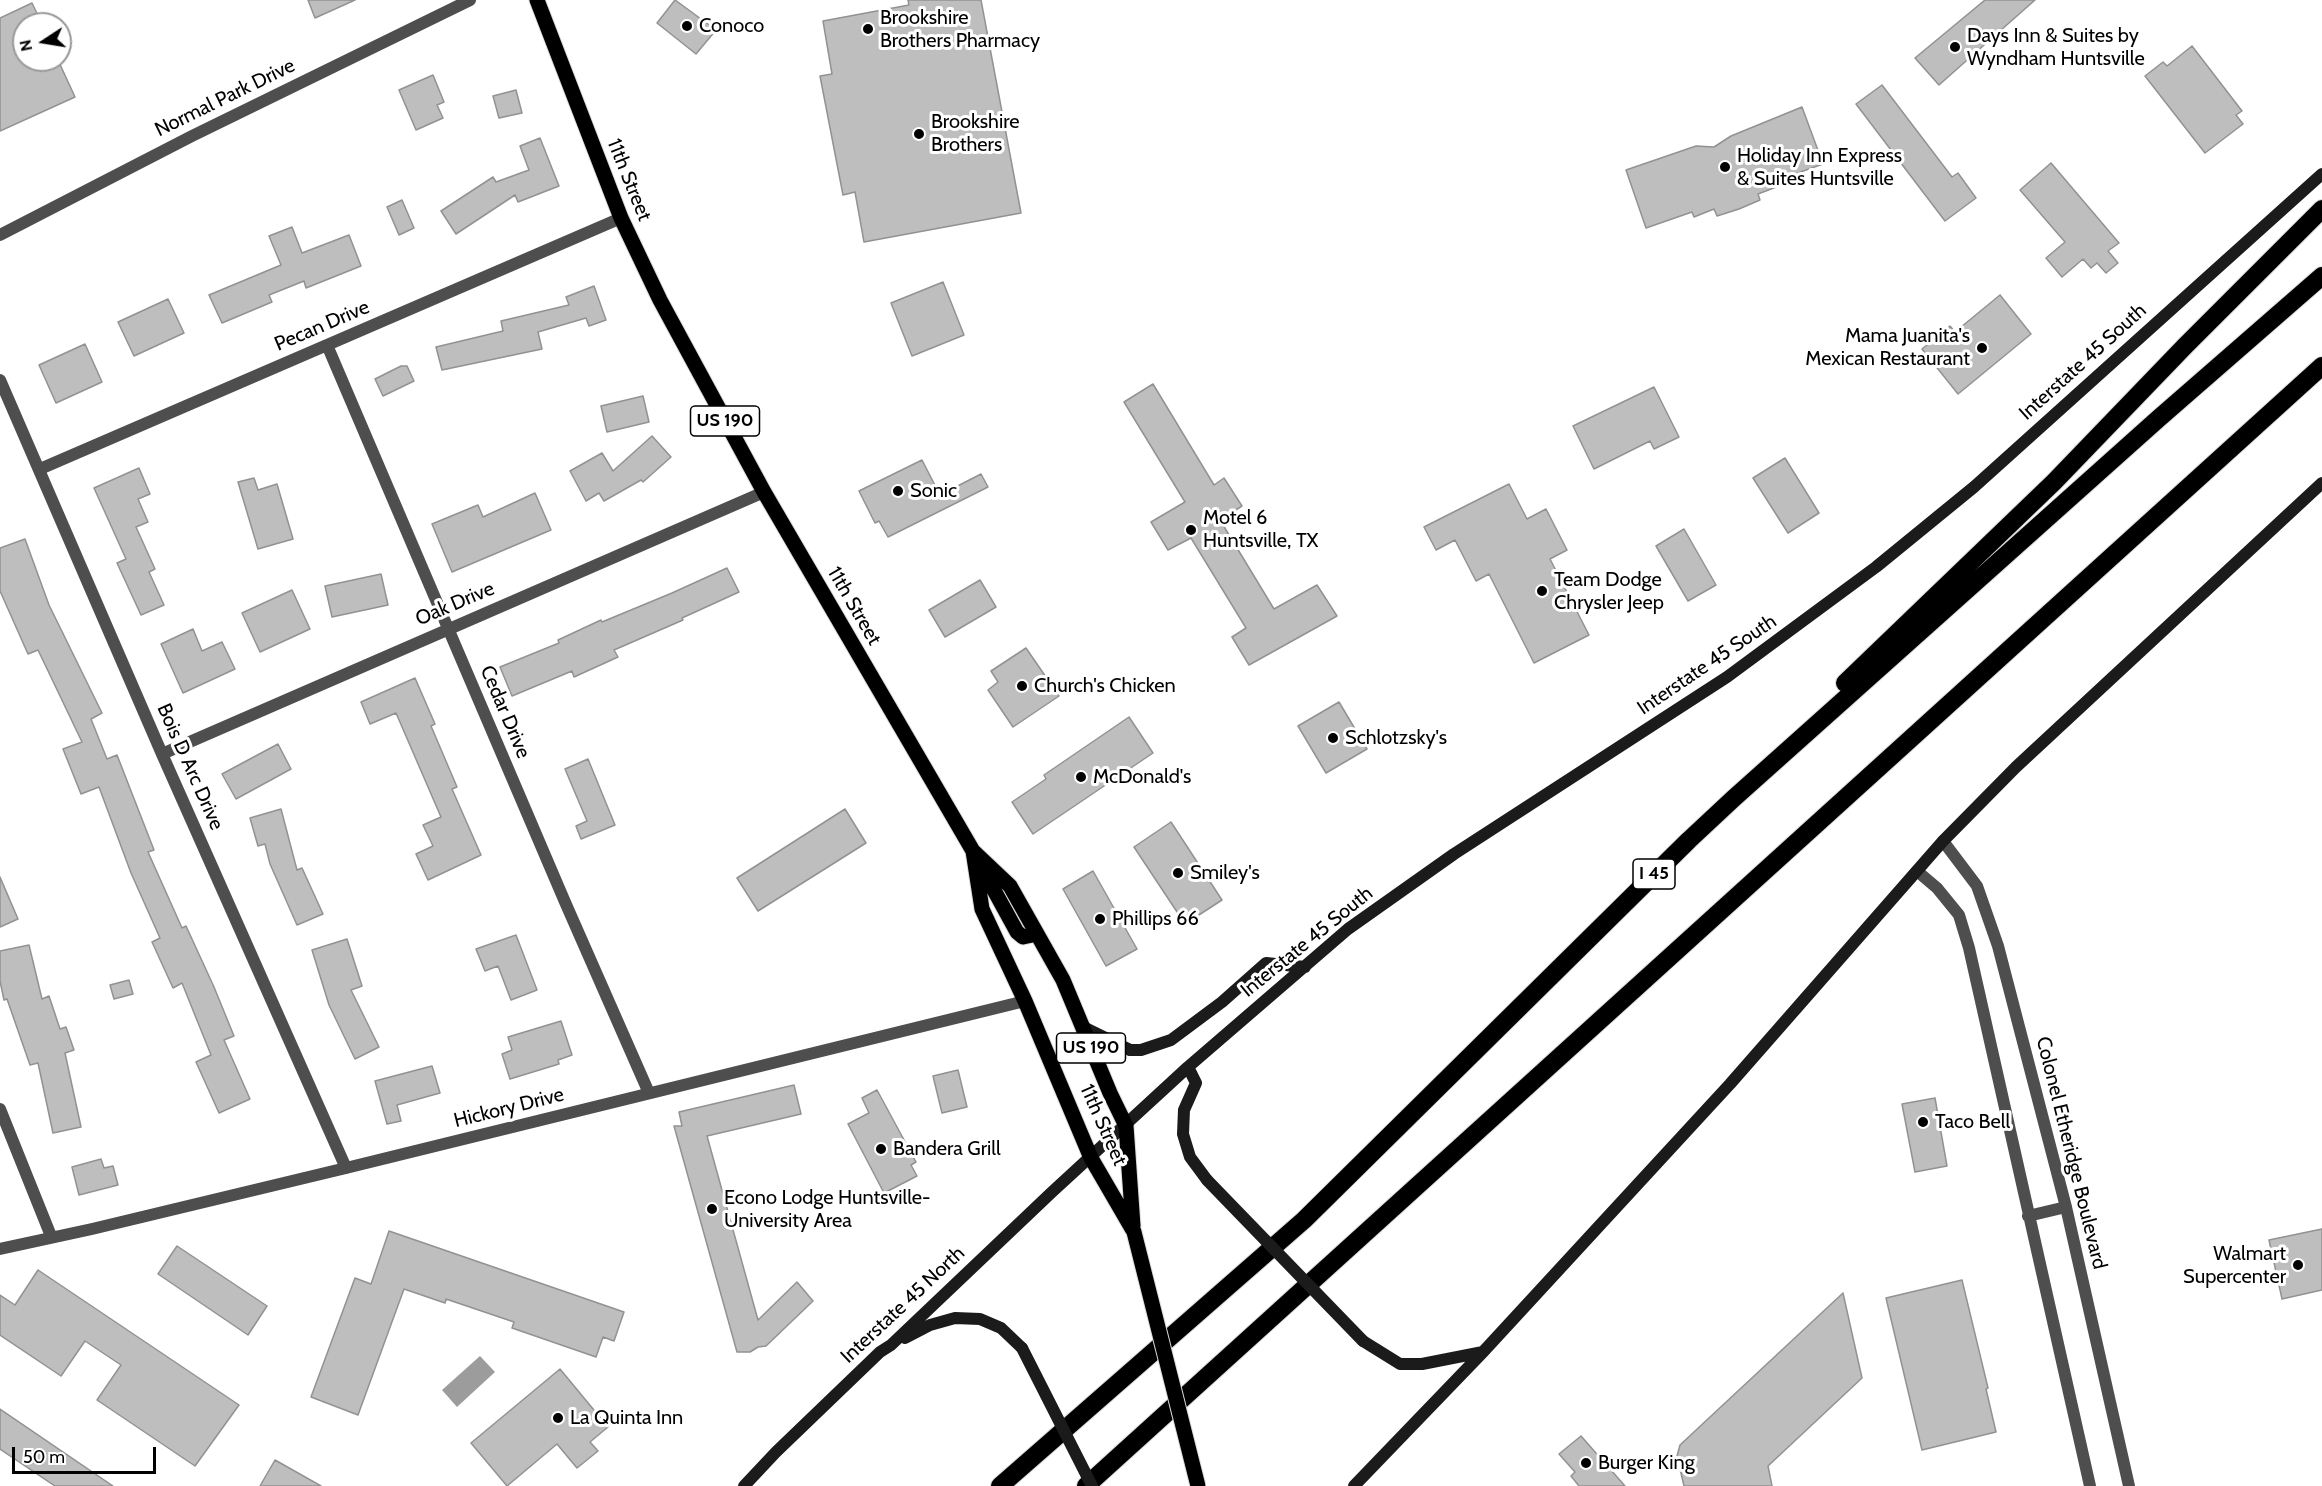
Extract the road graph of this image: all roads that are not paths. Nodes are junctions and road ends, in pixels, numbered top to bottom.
1 (470, 0) edge
2 (537, 0) edge
3 (2322, 174) edge
4 (2322, 209) edge
5 (621, 219) junction
6 (0, 235) edge
7 (2322, 276) edge
8 (327, 345) junction
9 (2322, 366) edge
10 (0, 380) edge
11 (40, 469) junction
12 (2322, 483) edge
13 (764, 492) junction
14 (448, 628) junction
15 (162, 754) junction
16 (1734, 798) junction
17 (1943, 841) junction
18 (973, 851) junction
19 (1917, 872) junction
20 (1037, 934) junction
21 (1305, 967) junction
22 (1026, 1001) junction
23 (1083, 1027) junction
24 (1188, 1067) junction
25 (649, 1093) junction
26 (0, 1109) edge
27 (1126, 1126) junction
28 (1091, 1158) junction
29 (346, 1168) junction
30 (2066, 1207) junction
31 (2028, 1216) junction
32 (1134, 1232) junction
33 (51, 1236) junction
34 (0, 1249) edge
35 (891, 1345) junction
36 (1483, 1352) junction
37 (744, 1486) edge
38 (1000, 1486) edge
39 (1086, 1486) edge
40 (1092, 1486) edge
41 (1198, 1486) edge
42 (1354, 1486) edge
43 (2090, 1486) edge
44 (2129, 1486) edge

1 - 6 street, Normal Park Drive
2 - 5 main road, 11th Street / US 190
3 - 21 main road, Interstate 45 South
4 - 16 highway
5 - 8 street, Pecan Drive
5 - 13 main road, 11th Street / US 190
7 - 16 highway, I 45
8 - 11 street, Pecan Drive
8 - 14 street, Cedar Drive
9 - 39 highway
10 - 11 street, Bois D Arc Drive
11 - 15 street, Bois D Arc Drive
12 - 17 main road
13 - 14 street, Oak Drive
13 - 18 main road, 11th Street / US 190
14 - 15 street, Oak Drive
14 - 25 street, Cedar Drive
15 - 29 street, Bois D Arc Drive
16 - 38 highway, I 45
17 - 19 main road
17 - 30 street, Colonel Etheridge Boulevard
18 - 20 main road, 11th Street / US 190
18 - 20 main road
18 - 22 main road, 11th Street / US 190
19 - 31 street
19 - 36 main road
20 - 23 main road, 11th Street / US 190
21 - 23 main road
21 - 24 main road, Interstate 45 South
22 - 25 street, Hickory Drive
22 - 28 main road, 11th Street / US 190
23 - 27 main road, 11th Street / US 190
24 - 27 main road, Interstate 45 South
24 - 36 main road, bridge
25 - 29 street, Hickory Drive
26 - 33 street
27 - 28 main road, Interstate 45 South
27 - 32 main road, 11th Street / US 190
28 - 32 main road, 11th Street
28 - 35 main road, Interstate 45 North
29 - 33 street, Hickory Drive
30 - 31 street
30 - 44 street, Colonel Etheridge Boulevard
31 - 43 street
32 - 41 main road, 11th Street / US 190, bridge
33 - 34 street, Hickory Drive
35 - 37 main road, Interstate 45 North
35 - 40 main road, bridge
36 - 42 main road

